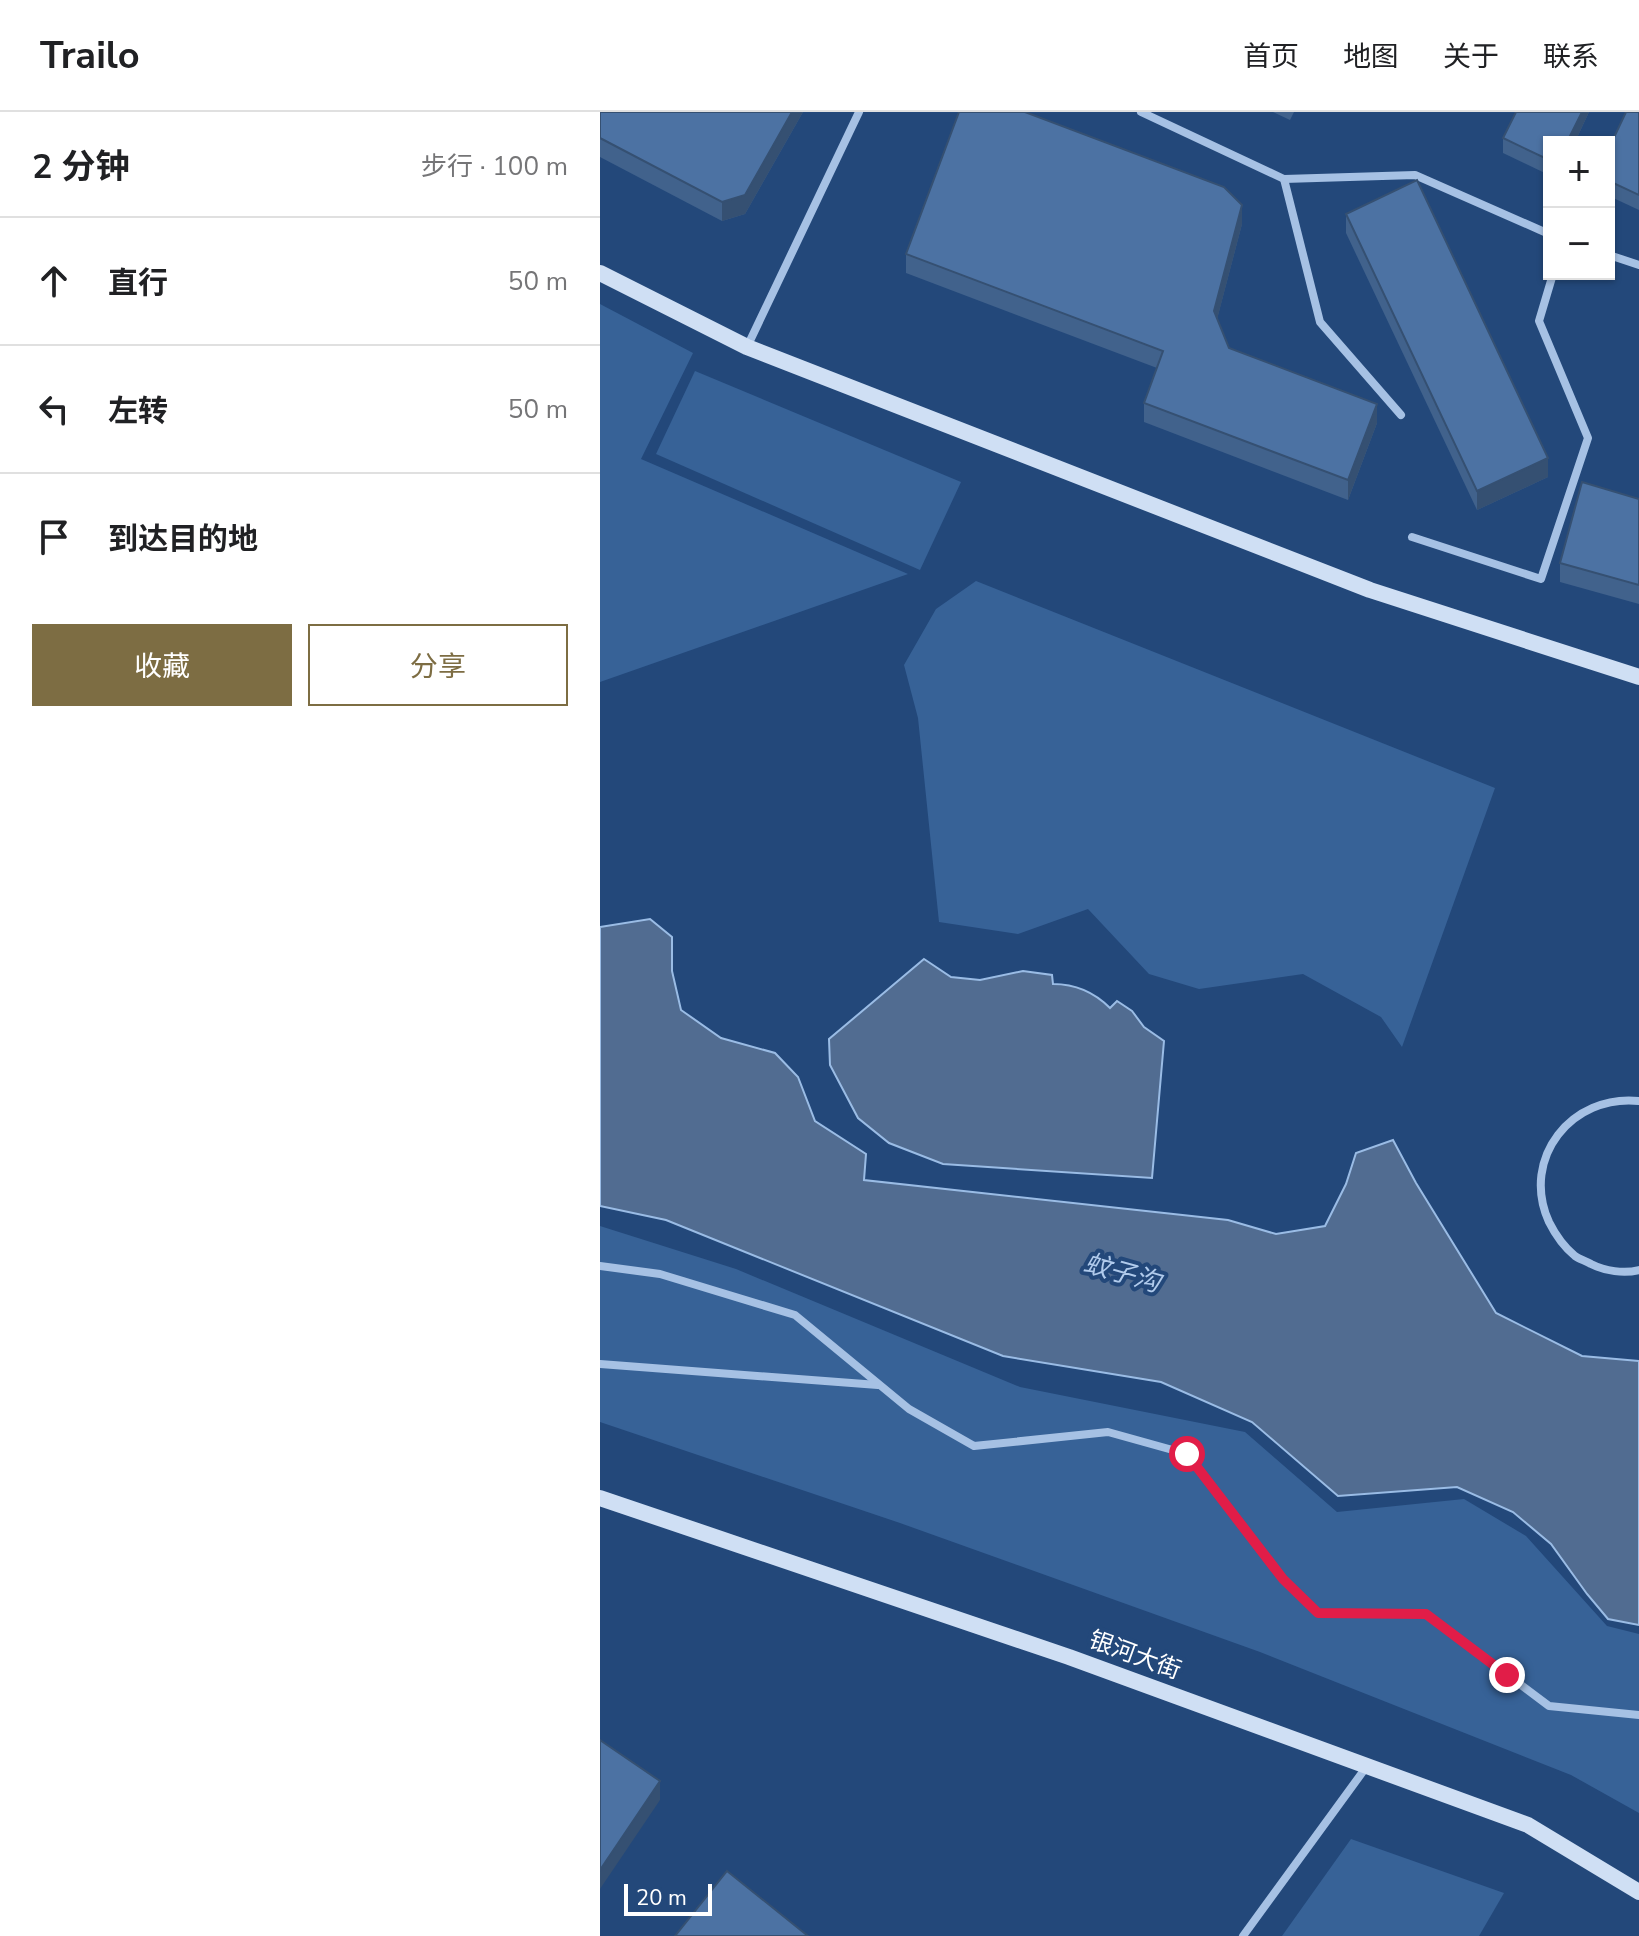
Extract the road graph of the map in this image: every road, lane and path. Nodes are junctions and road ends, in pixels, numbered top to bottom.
1 (859, 112) edge
2 (1141, 112) edge
3 (1284, 179) junction
4 (1543, 231) edge
5 (1615, 257) edge
6 (1639, 265) edge
7 (600, 273) edge
8 (1551, 280) edge
9 (747, 347) junction
10 (1401, 415) dead end
11 (1412, 537) dead end
12 (1639, 677) edge
13 (1639, 1101) edge
14 (600, 1266) edge
15 (1639, 1270) edge
16 (600, 1364) edge
17 (880, 1385) junction
18 (600, 1498) edge
19 (1639, 1715) edge
20 (1367, 1766) junction
21 (1639, 1892) edge
22 (1243, 1936) edge

1 - 9 street
2 - 3 street
3 - 4 street
3 - 10 street
5 - 6 street
7 - 9 street
8 - 11 street
9 - 12 street
13 - 15 street
14 - 17 street
16 - 17 street
17 - 19 street
18 - 20 street, 银河大街
20 - 21 street, 银河大街
20 - 22 street

